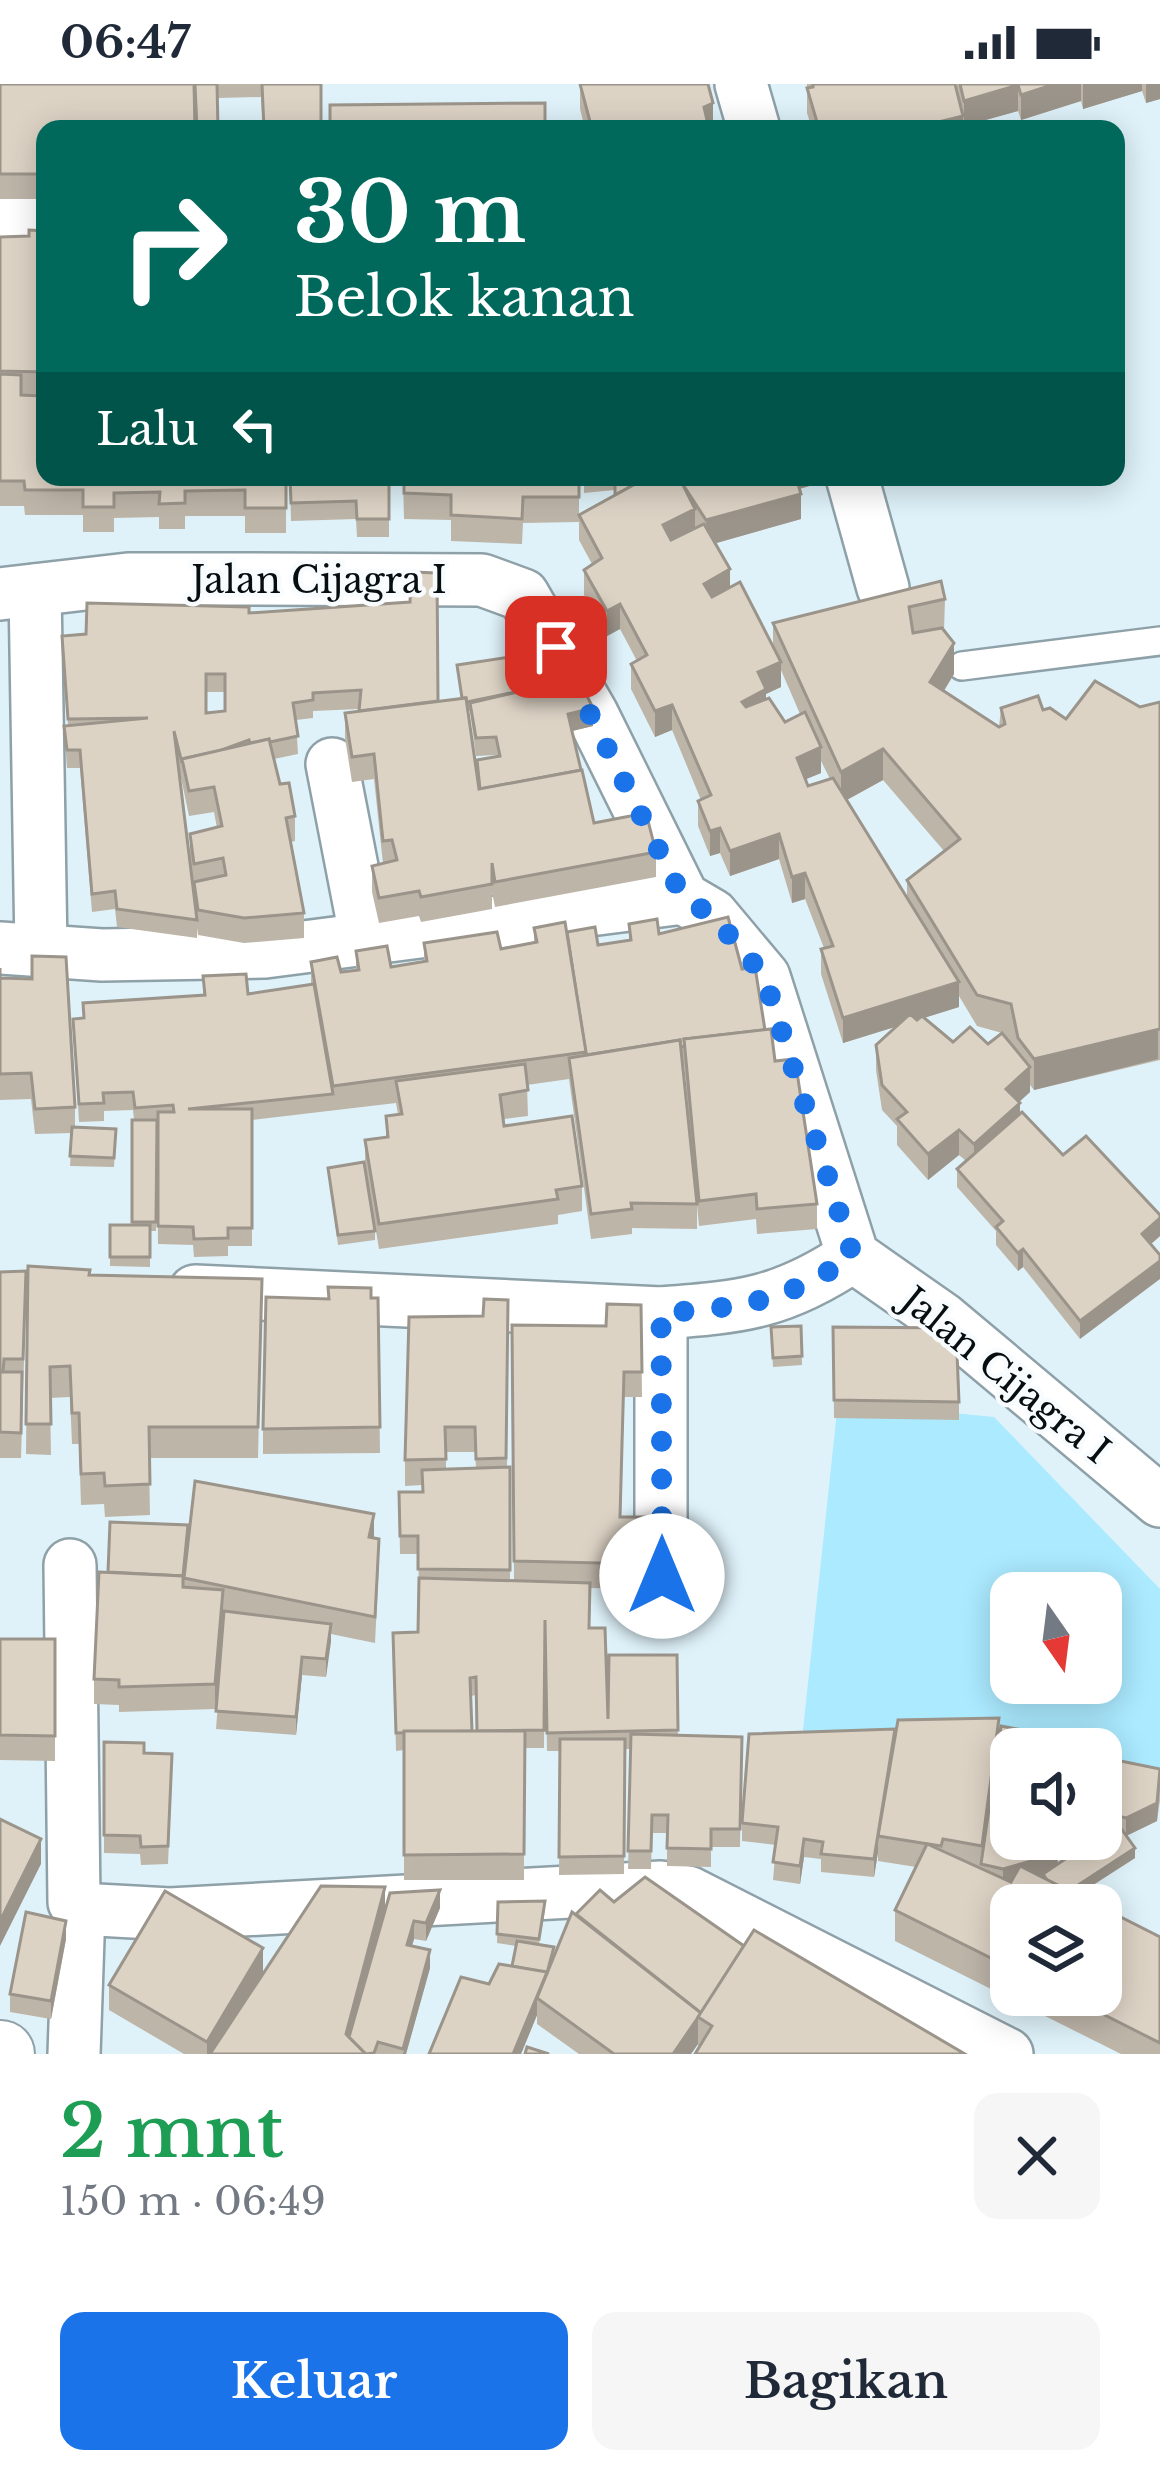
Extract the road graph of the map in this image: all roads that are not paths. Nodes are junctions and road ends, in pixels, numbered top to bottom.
1 (741, 84) edge
2 (751, 120) edge
3 (0, 220) edge
4 (36, 220) edge
5 (855, 486) edge
6 (883, 588) dead end
7 (18, 592) edge
8 (1160, 641) edge
9 (962, 666) dead end
10 (332, 764) dead end
11 (683, 898) junction
12 (366, 939) junction
13 (21, 949) edge
14 (853, 1256) junction
15 (154, 1289) edge
16 (661, 1313) junction
17 (1154, 1491) edge
18 (70, 1565) dead end
19 (662, 1576) dead end
20 (79, 1909) junction
21 (74, 2054) edge
22 (1006, 2054) edge

1 - 2 street
3 - 4 street
5 - 6 street
7 - 11 street, Jalan Cijagra I
7 - 13 street
8 - 9 lane
10 - 12 street
11 - 12 street
11 - 14 street, Jalan Cijagra I
12 - 13 street
14 - 16 street
14 - 17 street, Jalan Cijagra I
15 - 16 street
16 - 19 street
18 - 20 street
20 - 21 street
20 - 22 street

